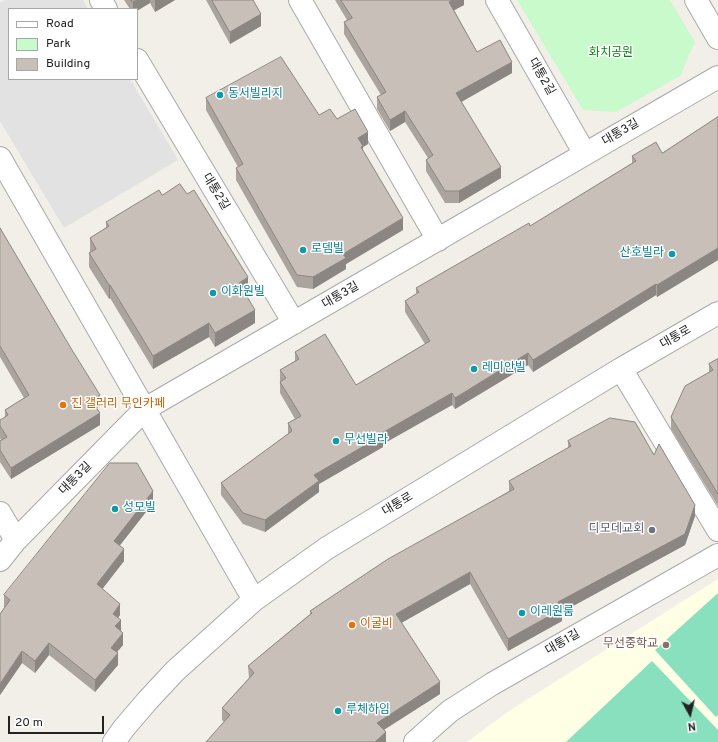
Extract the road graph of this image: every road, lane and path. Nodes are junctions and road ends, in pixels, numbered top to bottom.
1 (300, 0) edge
2 (496, 0) edge
3 (696, 0) edge
4 (718, 38) edge
5 (138, 62) edge
6 (718, 77) edge
7 (585, 154) junction
8 (0, 158) edge
9 (438, 240) junction
10 (718, 314) edge
11 (294, 323) junction
12 (621, 369) junction
13 (145, 409) junction
14 (0, 512) edge
15 (718, 530) edge
16 (16, 540) junction
17 (718, 555) edge
18 (0, 560) edge
19 (254, 600) junction
20 (114, 742) edge
21 (415, 742) edge

1 - 9 street
2 - 7 street, 대통2길
3 - 4 street
5 - 11 street, 대통2길
6 - 7 street, 대통3길
7 - 9 street, 대통3길
8 - 13 street
9 - 11 street, 대통3길
10 - 12 street, 대통로
11 - 13 street, 대통3길
12 - 15 street
12 - 19 street, 대통로
13 - 16 street, 대통3길
13 - 19 street
14 - 16 street
16 - 18 street, 대통3길
17 - 21 street, 대통1길
19 - 20 street, 대통로

